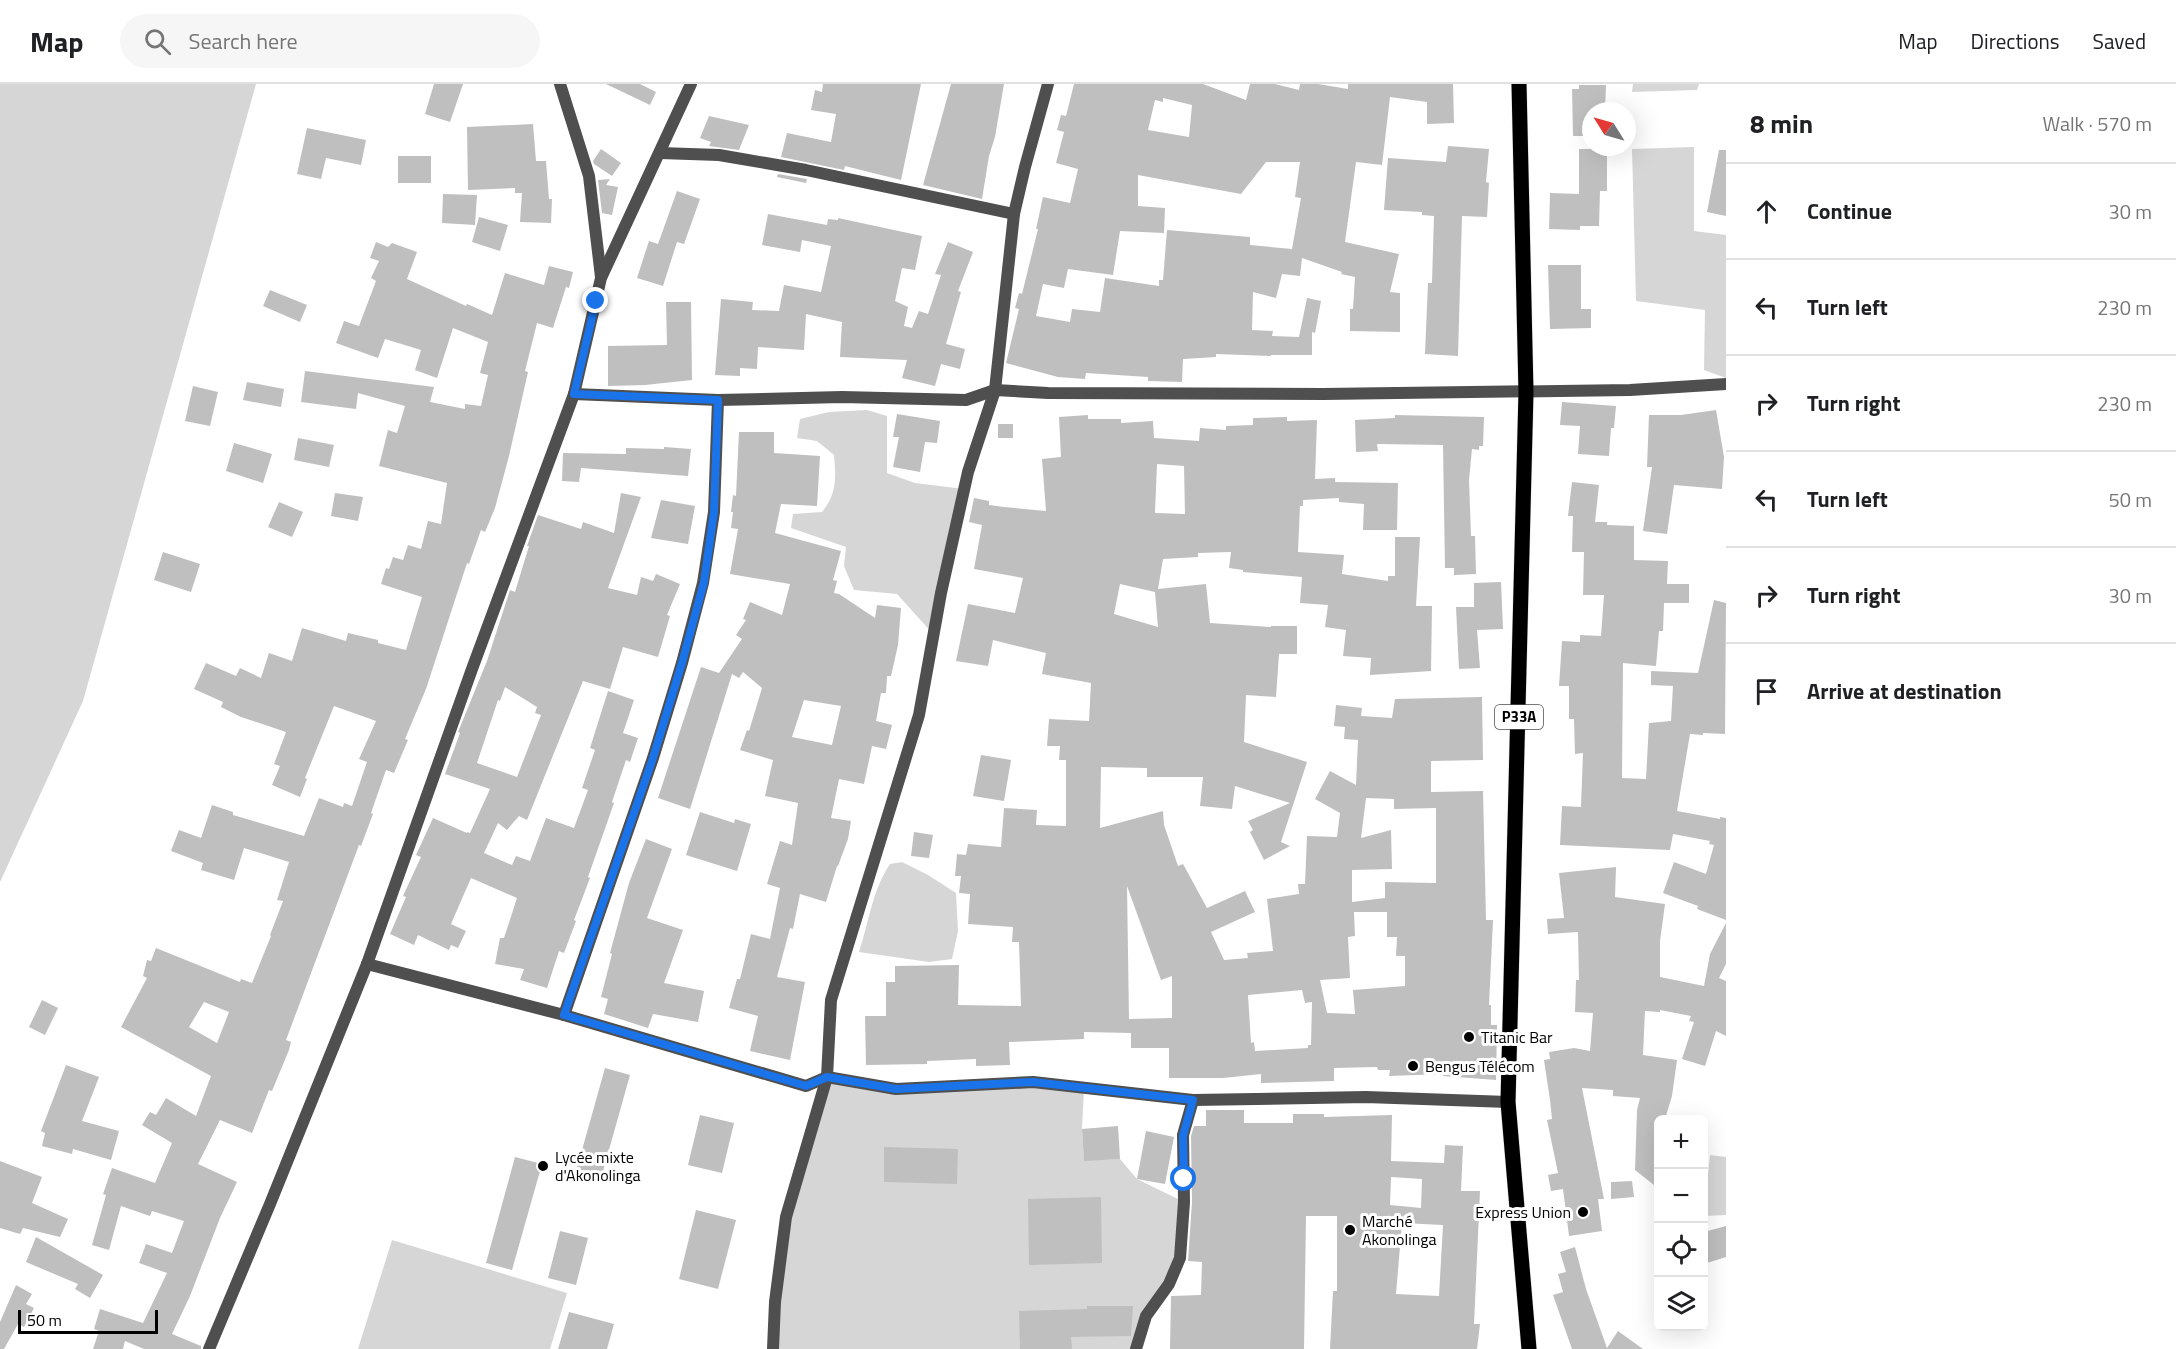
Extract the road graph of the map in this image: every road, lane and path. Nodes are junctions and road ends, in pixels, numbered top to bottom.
1 (560, 84) edge
2 (691, 84) edge
3 (1048, 84) edge
4 (1520, 84) edge
5 (660, 153) junction
6 (1014, 214) junction
7 (601, 278) junction
8 (1726, 384) edge
9 (995, 390) junction
10 (1526, 392) junction
11 (574, 394) junction
12 (718, 400) junction
13 (367, 964) junction
14 (564, 1015) junction
15 (827, 1077) junction
16 (1193, 1100) junction
17 (1508, 1102) junction
18 (209, 1349) edge
19 (773, 1349) edge
20 (1136, 1349) edge
21 (1528, 1349) edge

1 - 7 street
2 - 5 street
3 - 6 street
4 - 10 main road, P33A
5 - 6 street
5 - 7 street
6 - 9 street
7 - 11 street
8 - 10 street
9 - 10 street
9 - 12 street
9 - 15 street
10 - 17 main road, P33A
11 - 12 street
11 - 13 street
12 - 14 street
13 - 14 street
13 - 18 street
14 - 15 street
15 - 16 street
15 - 19 street
16 - 17 street
16 - 20 street
17 - 21 main road, P33A

